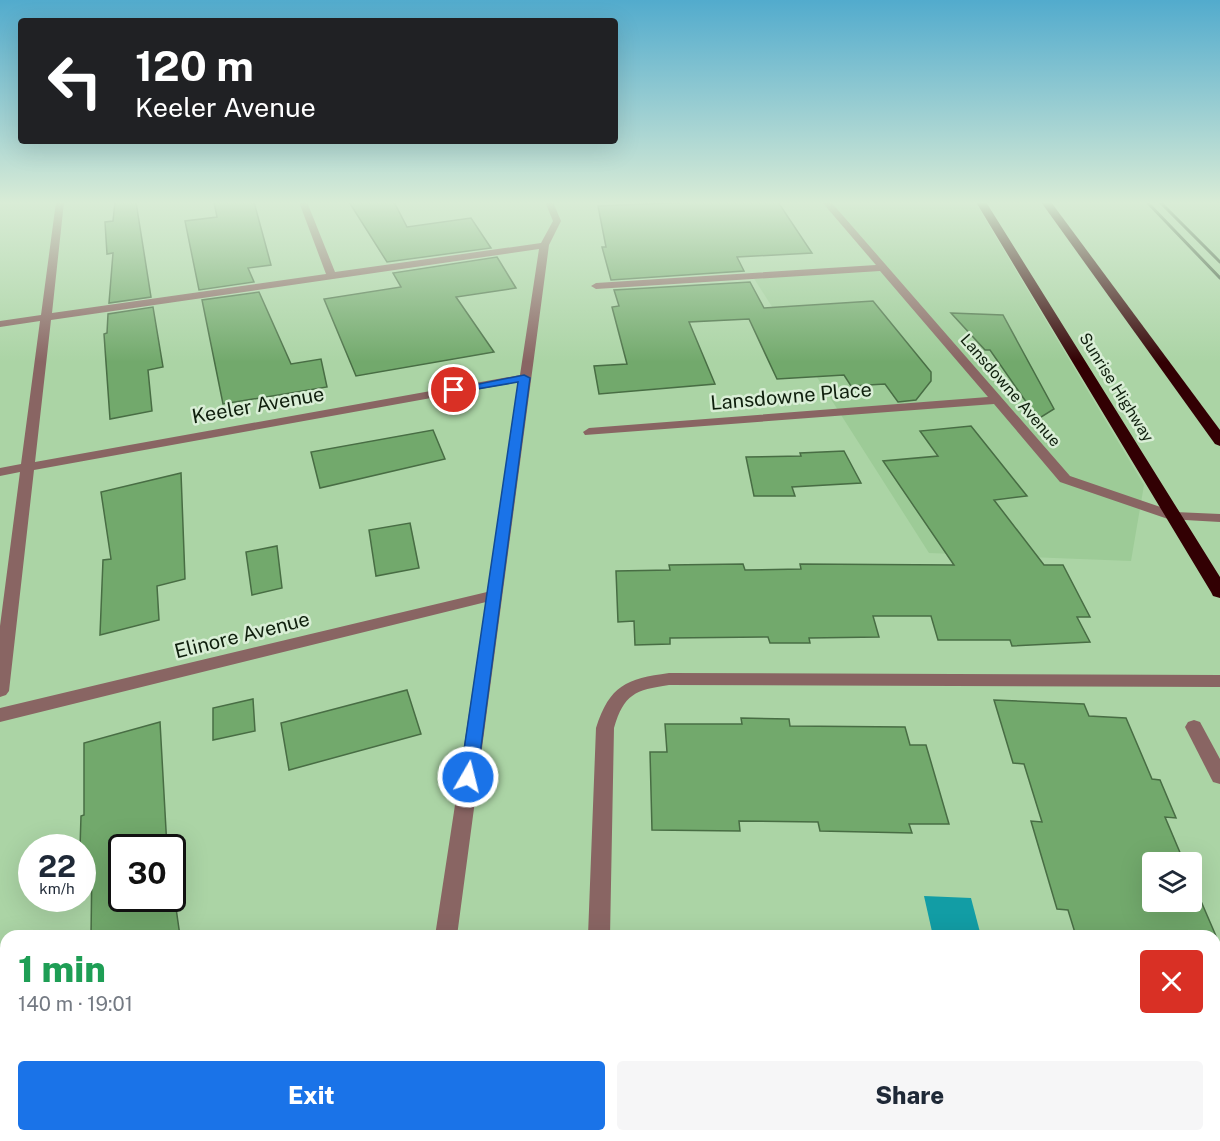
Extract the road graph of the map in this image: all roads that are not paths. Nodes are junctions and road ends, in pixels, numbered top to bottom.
1 (54, 255) edge
2 (324, 255) edge
3 (474, 255) edge
4 (542, 255) edge
5 (870, 255) edge
6 (1014, 255) edge
7 (1085, 255) edge
8 (881, 268) junction
9 (332, 276) junction
10 (596, 286) dead end
11 (46, 317) junction
12 (0, 324) edge
13 (524, 378) junction
14 (995, 400) junction
15 (589, 432) dead end
16 (1220, 441) edge
17 (28, 466) junction
18 (0, 472) edge
19 (1173, 516) junction
20 (1220, 518) edge
21 (1220, 592) edge
22 (494, 595) junction
23 (1220, 681) edge
24 (0, 691) edge
25 (0, 715) edge
26 (1194, 727) dead end
27 (1220, 777) edge
28 (447, 930) edge
29 (599, 930) edge

1 - 11 street
2 - 9 street
3 - 9 street
4 - 13 street
5 - 8 street, Lansdowne Avenue
6 - 19 highway, Sunrise Highway
7 - 16 highway
8 - 10 street
8 - 14 street, Lansdowne Avenue
9 - 11 street
11 - 12 street
11 - 17 street
13 - 17 street, Keeler Avenue
13 - 22 street
14 - 15 street, Lansdowne Place
14 - 19 street, Lansdowne Avenue
17 - 18 street, Keeler Avenue
17 - 24 street
19 - 20 street, Lansdowne Avenue
19 - 21 highway, Sunrise Highway
22 - 25 street, Elinore Avenue
22 - 28 street
23 - 29 street
26 - 27 street

